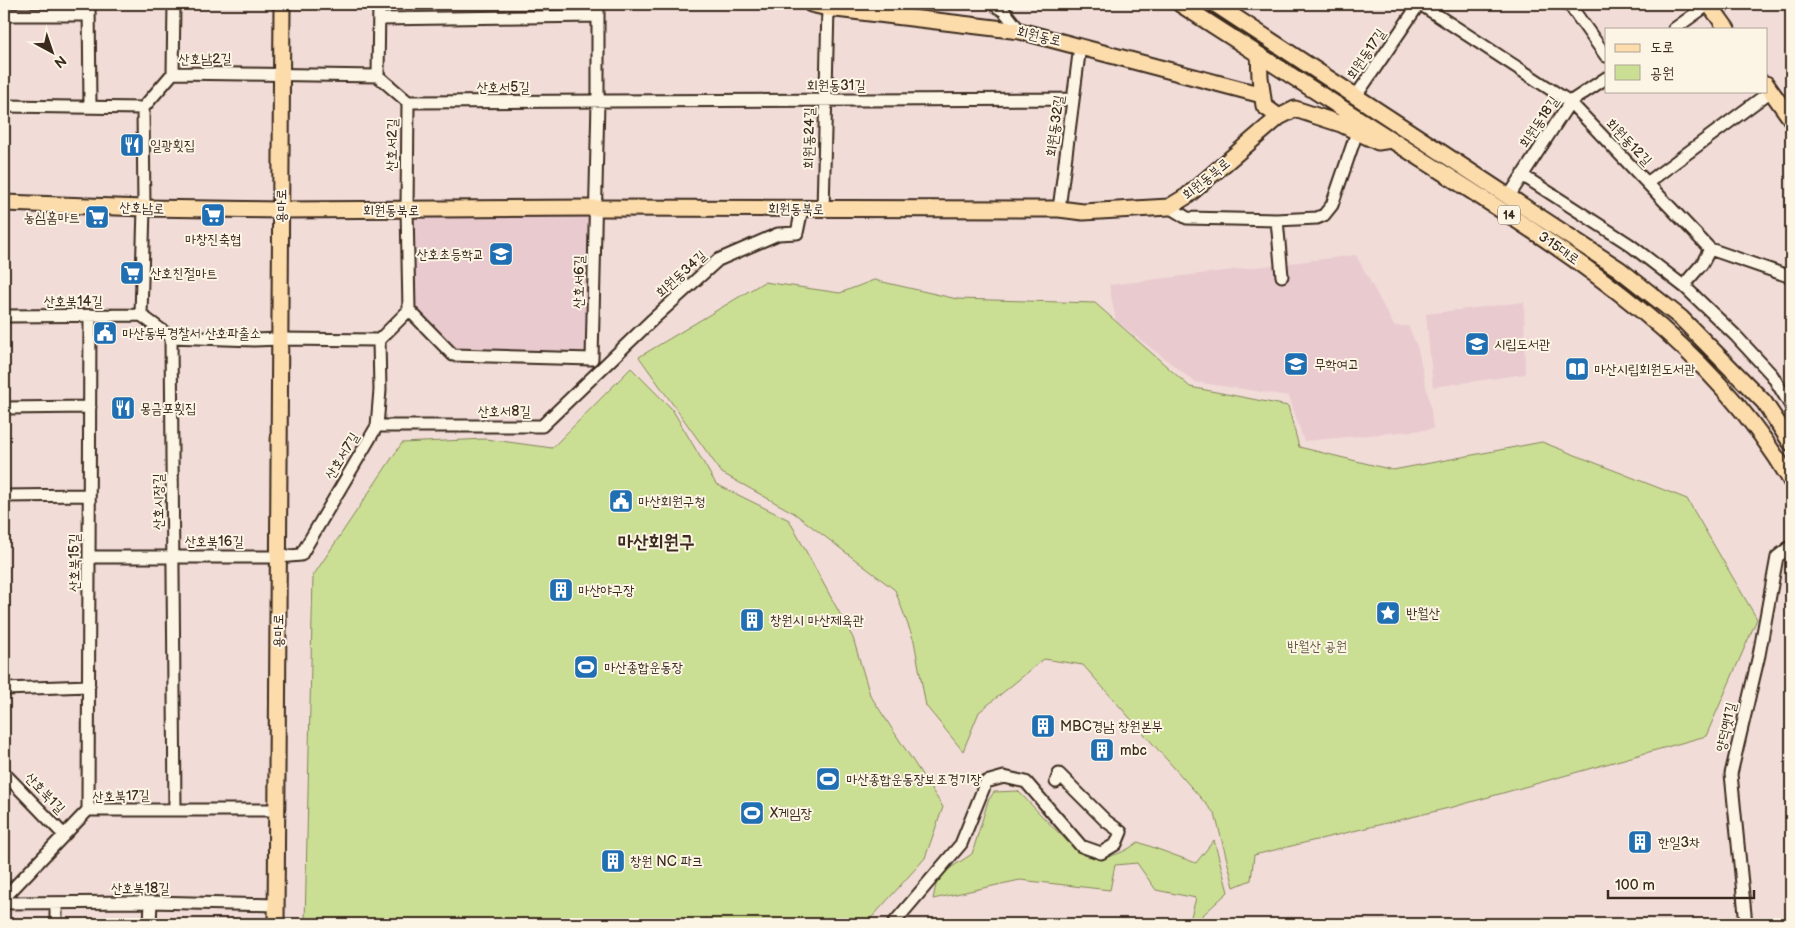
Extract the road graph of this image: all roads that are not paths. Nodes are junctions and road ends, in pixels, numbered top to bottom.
1 (174, 4) edge
2 (282, 4) edge
3 (380, 4) edge
4 (598, 4) edge
5 (811, 4) edge
6 (993, 4) edge
7 (1180, 4) edge
8 (1215, 4) edge
9 (1419, 4) edge
10 (1569, 4) edge
11 (1709, 4) edge
12 (828, 8) junction
13 (89, 9) edge
14 (4, 15) edge
15 (598, 16) junction
16 (379, 19) junction
17 (1675, 28) edge
18 (1726, 28) edge
19 (1020, 31) junction
20 (1080, 46) junction
21 (1259, 55) junction
22 (1605, 55) edge
23 (173, 73) junction
24 (282, 74) junction
25 (378, 76) junction
26 (1605, 79) edge
27 (1769, 88) edge
28 (1764, 92) edge
29 (1262, 95) junction
30 (1356, 96) junction
31 (1073, 99) junction
32 (825, 100) junction
33 (598, 101) junction
34 (408, 102) junction
35 (1570, 102) junction
36 (4, 106) edge
37 (90, 106) junction
38 (143, 108) junction
39 (1279, 117) junction
40 (1791, 119) edge
41 (1357, 132) junction
42 (1391, 140) junction
43 (1522, 175) junction
44 (1647, 183) junction
45 (1509, 196) junction
46 (4, 203) edge
47 (1169, 207) junction
48 (144, 208) junction
49 (596, 208) junction
50 (802, 209) junction
51 (1058, 209) junction
52 (281, 210) junction
53 (407, 210) junction
54 (822, 210) junction
55 (1277, 220) junction
56 (1710, 249) junction
57 (1282, 276) dead end
58 (1791, 277) edge
59 (1686, 288) junction
60 (409, 310) junction
61 (141, 315) junction
62 (4, 316) edge
63 (90, 316) junction
64 (171, 337) junction
65 (280, 338) junction
66 (379, 340) junction
67 (592, 359) junction
68 (607, 363) junction
69 (1791, 406) edge
70 (90, 407) junction
71 (4, 408) edge
72 (377, 426) junction
73 (1791, 443) edge
74 (1791, 481) edge
75 (89, 494) junction
76 (4, 496) edge
77 (1791, 546) edge
78 (173, 556) junction
79 (89, 557) junction
80 (278, 557) junction
81 (89, 686) junction
82 (4, 689) edge
83 (4, 773) edge
84 (1056, 782) dead end
85 (88, 810) junction
86 (175, 810) junction
87 (276, 810) junction
88 (64, 835) junction
89 (4, 898) edge
90 (151, 902) junction
91 (4, 903) edge
92 (56, 903) junction
93 (276, 905) junction
94 (56, 924) edge
95 (150, 924) edge
96 (276, 924) edge
97 (893, 924) edge
98 (1746, 924) edge

1 - 23 street
2 - 24 main road, 용마로
3 - 16 street
4 - 15 street, 산호서6길
5 - 12 main road, 회원동로
6 - 19 street
7 - 21 main road, 3·15대로 / 14
8 - 30 main road, 3·15대로 / 14
9 - 30 street, 회원동17길
9 - 35 street, 회원동12길
10 - 22 street
11 - 17 street
11 - 18 main road
12 - 19 main road, 회원동로
12 - 32 street, 회원동24길
13 - 14 street
13 - 37 street
15 - 16 street
15 - 33 street, 산호서6길
16 - 25 street
19 - 20 main road, 회원동로
20 - 29 main road, 회원동로
20 - 31 street, 회원동32길
21 - 29 main road
21 - 42 main road, 3·15대로 / 14
23 - 24 street, 산호남2길
23 - 38 street, 산호남2길
24 - 25 street
24 - 52 main road, 용마로
25 - 34 street, 산호서2길
26 - 35 street, 회원동18길
27 - 40 main road
28 - 44 street
29 - 39 main road
30 - 45 main road, 3·15대로 / 14
31 - 32 street, 회원동31길
31 - 51 street, 회원동32길
32 - 33 street, 회원동31길
32 - 54 street, 회원동24길
33 - 34 street, 산호서5길
33 - 49 street, 산호서6길
34 - 53 street, 산호서2길
35 - 43 street, 회원동18길
35 - 44 street, 회원동12길
36 - 37 street
37 - 38 street
38 - 48 street
39 - 41 main road
39 - 47 main road, 회원동북로
41 - 42 main road
41 - 55 street
42 - 74 main road, 3·15대로 / 14
43 - 45 street, 회원동18길
43 - 59 street
44 - 56 street, 회원동12길
45 - 73 main road, 3·15대로 / 14
46 - 48 main road, 산호남로
47 - 51 main road, 회원동북로
47 - 55 street
48 - 52 main road, 산호남로
48 - 61 street
49 - 50 main road, 회원동북로
49 - 53 main road, 회원동북로
49 - 67 street, 산호서6길
50 - 54 main road, 회원동북로
50 - 68 street, 회원동34길
51 - 54 main road, 회원동북로
52 - 53 main road, 회원동북로
52 - 65 main road, 용마로
53 - 60 street
55 - 57 street
56 - 58 street, 회원동12길
56 - 59 street
59 - 69 street
60 - 66 street
60 - 67 street
61 - 63 street, 산호북14길
61 - 64 street
62 - 63 street, 산호북14길
63 - 70 street, 산호북15길
64 - 65 street
64 - 78 street, 산호시장길
65 - 66 street
65 - 80 main road, 용마로
66 - 72 street, 산호서7길
67 - 68 street
68 - 72 street, 산호서8길
70 - 71 street
70 - 75 street, 산호북15길
72 - 80 street, 산호서7길
75 - 76 street
75 - 79 street, 산호북15길
77 - 98 street, 양덕옛1길
78 - 79 street, 산호북16길
78 - 80 street, 산호북16길
78 - 86 street, 산호시장길
79 - 81 street, 산호북15길
80 - 87 main road, 용마로
81 - 82 street
81 - 85 street, 산호북15길
83 - 88 street, 산호북1길
84 - 97 street
85 - 86 street, 산호북17길
85 - 88 street, 산호북17길
86 - 87 street, 산호북17길
87 - 93 main road, 용마로
88 - 89 street, 산호북17길
90 - 92 street, 산호북18길
90 - 93 street, 산호북18길
90 - 95 street
91 - 92 street, 산호북18길
92 - 94 street
93 - 96 main road, 용마로

